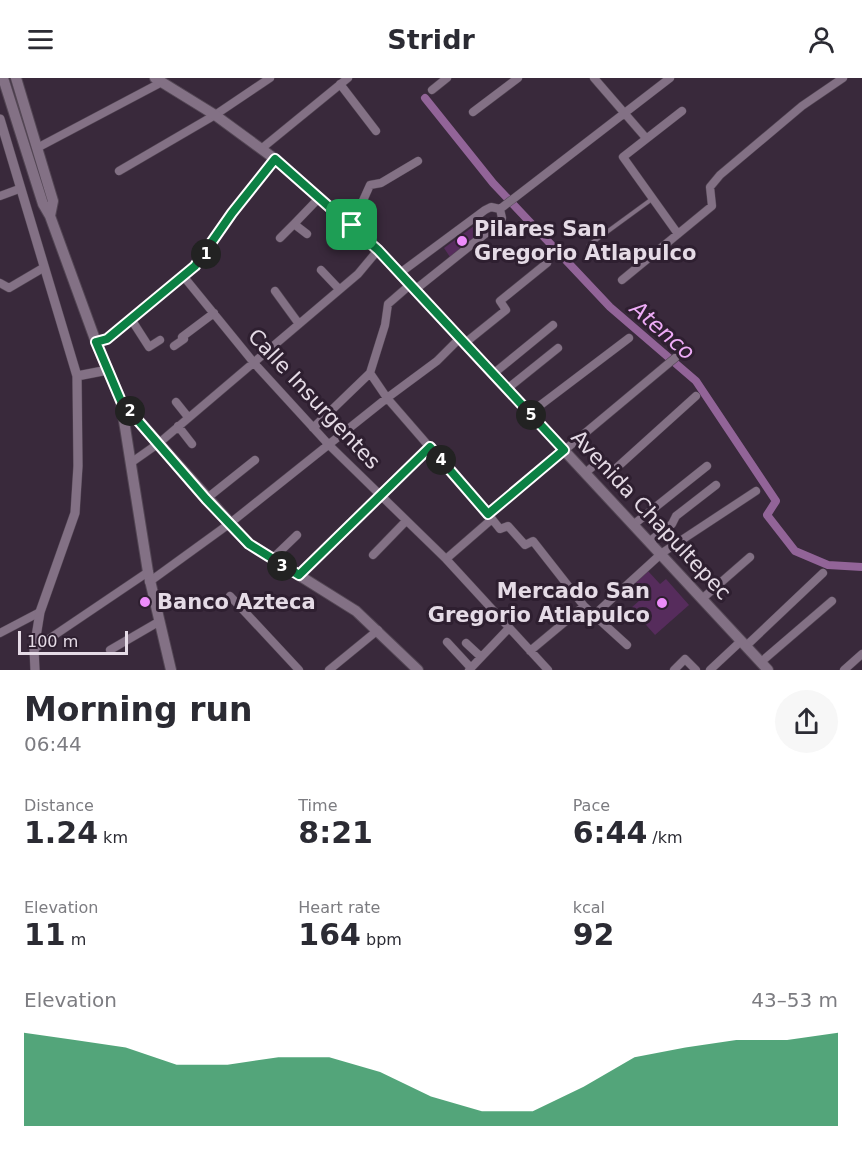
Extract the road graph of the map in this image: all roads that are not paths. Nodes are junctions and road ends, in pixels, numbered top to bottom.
1 (3, 78) edge
2 (16, 78) edge
3 (270, 78) edge
4 (348, 78) edge
5 (447, 78) edge
6 (518, 78) edge
7 (594, 78) edge
8 (670, 78) edge
9 (843, 78) edge
10 (158, 80) edge
11 (340, 84) junction
12 (432, 90) dead end
13 (682, 111) dead end
14 (473, 112) dead end
15 (624, 114) junction
16 (215, 115) junction
17 (0, 119) edge
18 (376, 131) dead end
19 (646, 138) junction
20 (4, 147) edge
21 (37, 148) junction
22 (261, 149) junction
23 (275, 159) junction
24 (418, 161) dead end
25 (119, 171) dead end
26 (19, 189) junction
27 (0, 196) edge
28 (320, 196) junction
29 (652, 198) junction
30 (500, 209) junction
31 (51, 216) junction
32 (474, 218) junction
33 (294, 224) junction
34 (352, 225) junction
35 (487, 232) junction
36 (307, 234) dead end
37 (678, 234) junction
38 (280, 238) dead end
39 (589, 245) dead end
40 (378, 250) junction
41 (546, 262) dead end
42 (43, 268) junction
43 (321, 270) dead end
44 (400, 273) junction
45 (184, 277) junction
46 (622, 280) dead end
47 (0, 283) edge
48 (414, 287) junction
49 (339, 289) junction
50 (275, 291) dead end
51 (214, 313) junction
52 (131, 319) junction
53 (299, 324) junction
54 (553, 324) dead end
55 (629, 338) dead end
56 (160, 340) dead end
57 (463, 340) junction
58 (96, 342) junction
59 (174, 346) dead end
60 (558, 348) dead end
61 (672, 361) dead end
62 (254, 363) junction
63 (108, 370) junction
64 (370, 373) junction
65 (493, 374) junction
66 (77, 376) junction
67 (507, 389) junction
68 (696, 396) dead end
69 (387, 398) junction
70 (121, 401) junction
71 (176, 402) dead end
72 (530, 413) junction
73 (188, 417) junction
74 (178, 426) junction
75 (313, 428) junction
76 (159, 443) junction
77 (192, 444) dead end
78 (328, 445) junction
79 (430, 447) junction
80 (564, 450) junction
81 (255, 460) dead end
82 (132, 462) junction
83 (707, 466) dead end
84 (585, 473) junction
85 (716, 485) dead end
86 (756, 491) dead end
87 (379, 495) junction
88 (206, 499) junction
89 (490, 517) junction
90 (406, 521) junction
91 (229, 524) junction
92 (633, 525) junction
93 (297, 535) dead end
94 (650, 542) junction
95 (662, 553) junction
96 (373, 555) dead end
97 (750, 557) dead end
98 (271, 560) junction
99 (446, 560) junction
100 (823, 573) dead end
101 (299, 575) junction
102 (148, 577) junction
103 (230, 596) dead end
104 (703, 598) junction
105 (832, 601) dead end
106 (584, 606) junction
107 (40, 612) junction
108 (594, 615) junction
109 (160, 621) junction
110 (509, 628) junction
111 (378, 630) junction
112 (0, 633) edge
113 (447, 642) dead end
114 (466, 643) dead end
115 (743, 643) junction
116 (627, 645) dead end
117 (34, 649) junction
118 (110, 650) dead end
119 (530, 651) junction
120 (862, 654) edge
121 (481, 657) junction
122 (765, 666) edge
123 (470, 669) edge
124 (35, 670) edge
125 (171, 670) edge
126 (299, 670) edge
127 (329, 670) edge
128 (418, 670) edge
129 (548, 670) edge
130 (674, 670) edge
131 (696, 670) edge
132 (710, 670) edge
133 (844, 670) edge

1 - 31 main road
2 - 21 main road
3 - 16 street
4 - 11 street
5 - 12 street
6 - 14 street
7 - 15 street
8 - 15 street
9 - 37 street
10 - 16 main road, Avenida Chapultepec
10 - 21 street
11 - 18 street
11 - 22 street
13 - 19 street
15 - 19 street
15 - 30 street
16 - 22 main road, Avenida Chapultepec
16 - 25 street
17 - 20 street
19 - 29 street
20 - 26 street
21 - 31 main road
22 - 23 main road, Avenida Chapultepec
23 - 28 main road, Avenida Chapultepec
23 - 45 street
24 - 34 street
26 - 27 street
26 - 42 street
28 - 33 street
28 - 34 main road, Avenida Chapultepec
29 - 37 street
29 - 39 lane
30 - 32 street
30 - 35 street
31 - 58 main road
32 - 35 street
32 - 44 street
33 - 36 street
33 - 38 street
34 - 40 main road, Avenida Chapultepec
35 - 48 street
37 - 46 street
40 - 44 main road, Avenida Chapultepec
40 - 49 street
41 - 57 street
42 - 47 street
42 - 66 street
43 - 49 street
44 - 48 main road, Avenida Chapultepec
45 - 51 street, Calle Insurgentes
45 - 52 street
48 - 57 main road, Avenida Chapultepec
48 - 64 street
49 - 53 street
50 - 53 street
51 - 59 street
51 - 62 street, Calle Insurgentes
52 - 56 street
52 - 58 street
53 - 62 street
54 - 65 street
55 - 72 street
57 - 65 main road, Avenida Chapultepec
57 - 69 street
58 - 63 main road
60 - 67 street
61 - 80 street
62 - 73 street
62 - 75 street, Calle Insurgentes
63 - 66 street
63 - 70 main road
64 - 69 street
64 - 75 street
65 - 67 main road, Avenida Chapultepec
66 - 107 street
67 - 72 main road, Avenida Chapultepec
68 - 84 street
69 - 78 street
69 - 79 street
70 - 76 main road
70 - 82 main road
71 - 73 street
72 - 80 main road, Avenida Chapultepec
73 - 74 street
74 - 76 street
74 - 77 street
75 - 78 street, Calle Insurgentes
76 - 82 street
76 - 88 main road
78 - 87 street, Calle Insurgentes
78 - 91 street
79 - 87 street
79 - 89 street
80 - 84 main road, Avenida Chapultepec
80 - 89 street
81 - 88 street
82 - 102 main road
83 - 92 street
84 - 92 main road, Avenida Chapultepec
85 - 94 street
86 - 95 street
87 - 90 street, Calle Insurgentes
87 - 101 street
88 - 91 main road
89 - 99 street
89 - 106 street
90 - 96 street
90 - 99 street, Calle Insurgentes
91 - 98 main road
91 - 102 street
92 - 94 main road, Avenida Chapultepec
93 - 98 street
94 - 95 main road, Avenida Chapultepec
95 - 104 main road, Avenida Chapultepec
95 - 108 street
97 - 104 street
98 - 101 main road
99 - 110 street, Calle Insurgentes
100 - 115 street
101 - 111 main road
102 - 109 main road
102 - 117 street
103 - 126 street
104 - 115 main road, Avenida Chapultepec
105 - 122 street
106 - 108 street
106 - 119 street
107 - 112 street
107 - 117 street
108 - 116 street
109 - 118 street
109 - 125 main road
110 - 119 street, Calle Insurgentes
110 - 121 street
111 - 127 street
111 - 128 main road
113 - 123 street
114 - 121 street
115 - 122 main road, Avenida Chapultepec
115 - 132 street
117 - 124 street
119 - 129 street, Calle Insurgentes
120 - 133 street
121 - 123 street
130 - 131 street

